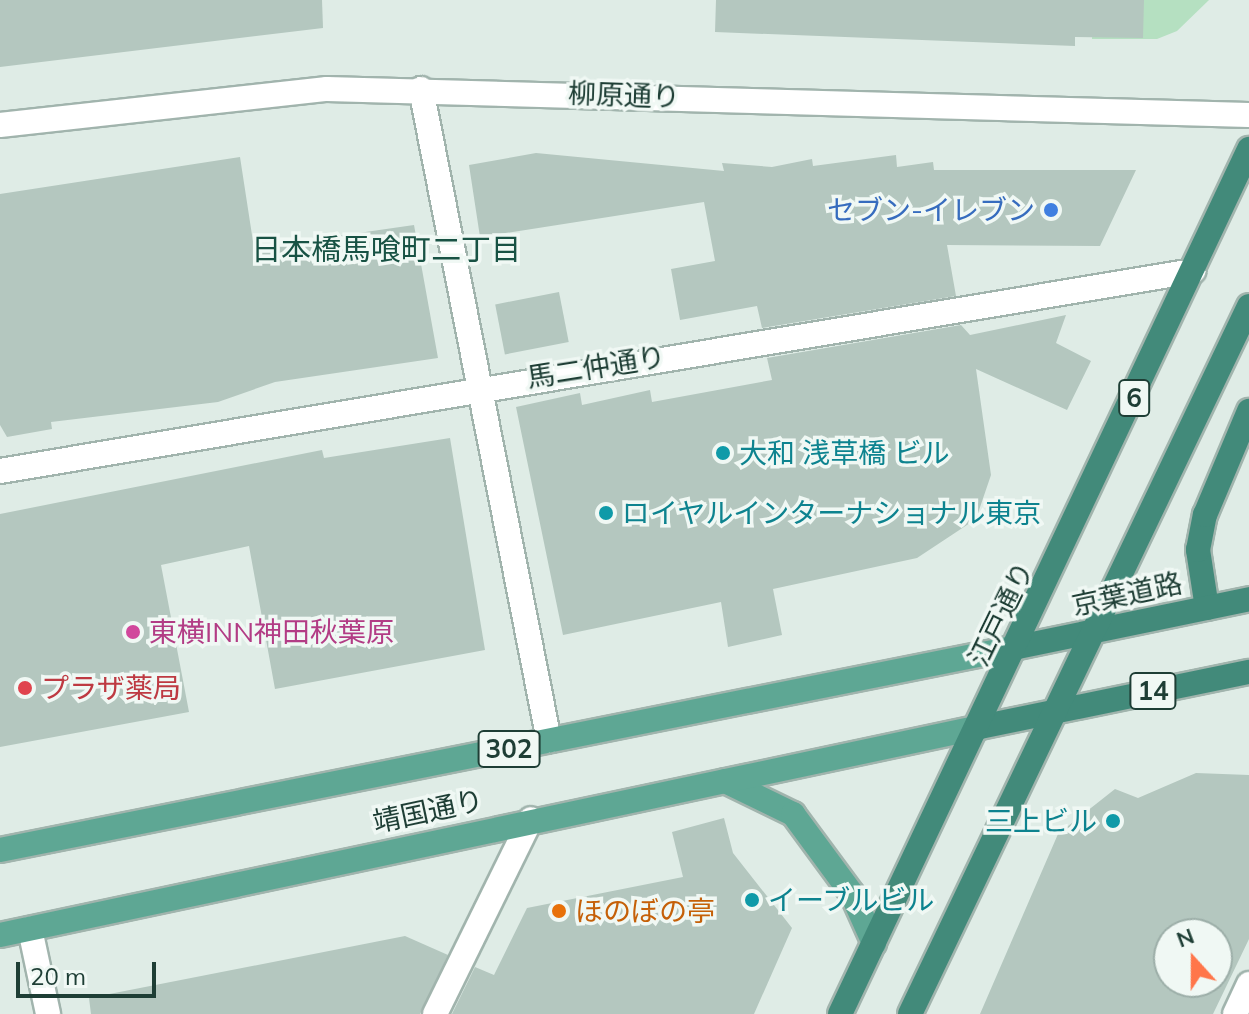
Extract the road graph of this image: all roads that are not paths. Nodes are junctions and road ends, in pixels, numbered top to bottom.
1 (421, 89) junction
2 (1249, 115) edge
3 (0, 125) edge
4 (1249, 149) edge
5 (1193, 271) junction
6 (1249, 306) edge
7 (476, 386) junction
8 (1249, 411) edge
9 (0, 471) edge
10 (1249, 599) edge
11 (1207, 608) junction
12 (1097, 631) junction
13 (1018, 647) junction
14 (1249, 672) edge
15 (1058, 711) junction
16 (980, 727) junction
17 (549, 741) junction
18 (722, 781) junction
19 (531, 819) junction
20 (0, 850) edge
21 (30, 929) junction
22 (0, 935) edge
23 (874, 943) junction
24 (1249, 984) edge
25 (48, 1014) edge
26 (435, 1014) edge
27 (840, 1014) edge
28 (910, 1014) edge
29 (1235, 1014) edge

1 - 2 street, 柳原通り
1 - 3 street, 柳原通り
1 - 7 street
4 - 5 highway, 江戸通り / 6
5 - 7 street, 馬二仲通り
5 - 13 highway, 江戸通り / 6
6 - 12 highway, 6
7 - 9 street, 馬二仲通り
7 - 17 street
8 - 11 highway
10 - 11 highway, 京葉道路
11 - 12 highway, 京葉道路
12 - 13 highway, 京葉道路
12 - 15 highway, 6
13 - 16 highway, 江戸通り / 6
13 - 17 main road, 靖国通り / 302
14 - 15 highway, 14
15 - 16 highway, 靖国通り / 14
15 - 28 highway, 6
16 - 18 main road, 靖国通り
16 - 23 highway, 江戸通り / 6
17 - 20 main road, 靖国通り / 302
18 - 19 main road, 靖国通り
18 - 23 main road
19 - 21 main road, 靖国通り
19 - 26 street
21 - 22 main road, 靖国通り
21 - 25 street
23 - 27 highway, 江戸通り / 6
24 - 29 street

